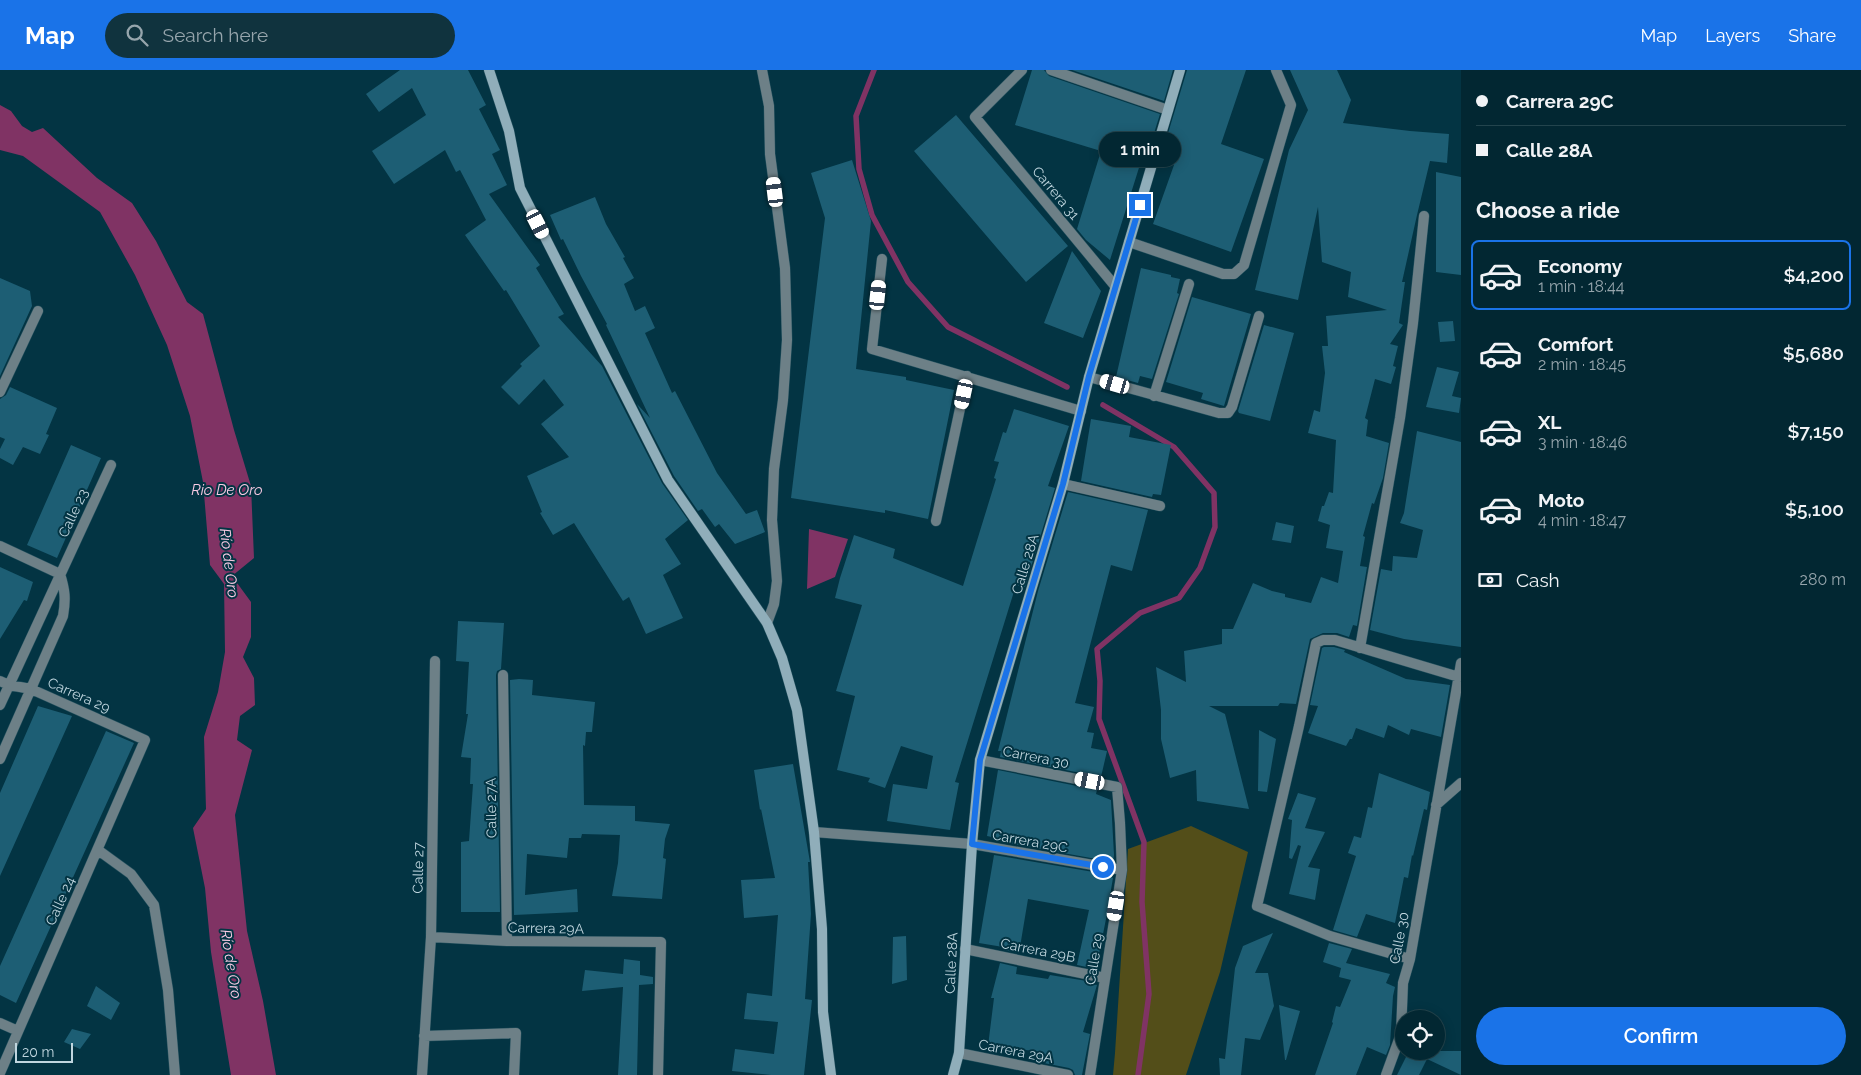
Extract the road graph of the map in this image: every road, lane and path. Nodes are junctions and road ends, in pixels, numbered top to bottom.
1 (489, 70) edge
2 (762, 70) edge
3 (1022, 70) edge
4 (1051, 70) edge
5 (1180, 70) edge
6 (1276, 70) edge
7 (1168, 110) junction
8 (1424, 216) dead end
9 (1129, 242) junction
10 (882, 259) dead end
11 (1189, 284) dead end
12 (1115, 286) junction
13 (38, 311) dead end
14 (1259, 316) dead end
15 (967, 376) junction
16 (1089, 376) junction
17 (0, 392) edge
18 (1154, 396) junction
19 (1081, 411) junction
20 (110, 465) dead end
21 (1063, 484) junction
22 (1160, 506) dead end
23 (936, 521) dead end
24 (0, 546) edge
25 (60, 574) junction
26 (766, 623) junction
27 (1360, 648) junction
28 (435, 661) dead end
29 (1461, 663) edge
30 (503, 675) dead end
31 (1458, 677) junction
32 (5, 683) edge
33 (31, 689) junction
34 (0, 705) edge
35 (145, 740) joint
36 (0, 759) edge
37 (980, 760) junction
38 (1461, 783) edge
39 (1116, 787) joint
40 (1436, 806) junction
41 (814, 832) junction
42 (972, 844) junction
43 (98, 850) junction
44 (1122, 870) junction
45 (431, 937) junction
46 (507, 941) junction
47 (965, 949) junction
48 (1410, 959) junction
49 (1105, 978) junction
50 (0, 1022) edge
51 (18, 1031) junction
52 (424, 1036) junction
53 (959, 1053) junction
54 (0, 1073) edge
55 (175, 1075) edge
56 (422, 1075) edge
57 (514, 1075) edge
58 (658, 1075) edge
59 (830, 1075) edge
60 (953, 1075) edge
61 (1068, 1075) edge
62 (1090, 1075) edge
63 (1386, 1075) edge

1 - 26 street
2 - 26 street
3 - 12 street, Carrera 31
4 - 7 street
5 - 7 street, Calle 28A
6 - 9 street
7 - 9 street, Calle 28A
8 - 27 street
9 - 12 street, Calle 28A
10 - 15 street
11 - 18 street
12 - 16 street, Calle 28A
13 - 17 street
14 - 18 street
15 - 19 street
15 - 23 street
16 - 18 street
16 - 19 street, Calle 28A
19 - 21 street, Calle 28A
20 - 25 street, Calle 23
21 - 22 street
21 - 37 street, Calle 28A
24 - 25 street
25 - 32 street, Calle 23
25 - 33 street
26 - 41 street
27 - 31 street
27 - 48 street
28 - 45 street, Calle 27
29 - 31 street, Calle 30
30 - 46 street, Calle 27A
31 - 40 street, Calle 30
32 - 33 street, Carrera 29
32 - 34 street, Calle 23
33 - 35 street, Carrera 29
33 - 36 street
35 - 43 street, Calle 24
37 - 39 street, Carrera 30
37 - 42 street, Calle 28A
38 - 40 street
39 - 44 street, Calle 29
40 - 48 street, Calle 30
41 - 42 street, Carrera 29C
41 - 59 street
42 - 44 street, Carrera 29C
42 - 47 street, Calle 28A
43 - 51 street, Calle 24
43 - 55 street
44 - 49 street, Calle 29
45 - 46 street, Carrera 29A
45 - 52 street, Calle 27
46 - 58 street, Carrera 29A
47 - 49 street, Carrera 29B
47 - 53 street, Calle 28A
48 - 63 street, Calle 30
49 - 62 street, Calle 29
50 - 51 street
51 - 54 street, Calle 24
52 - 56 street, Calle 27
52 - 57 street
53 - 60 street, Calle 28A
53 - 61 street, Carrera 29A

